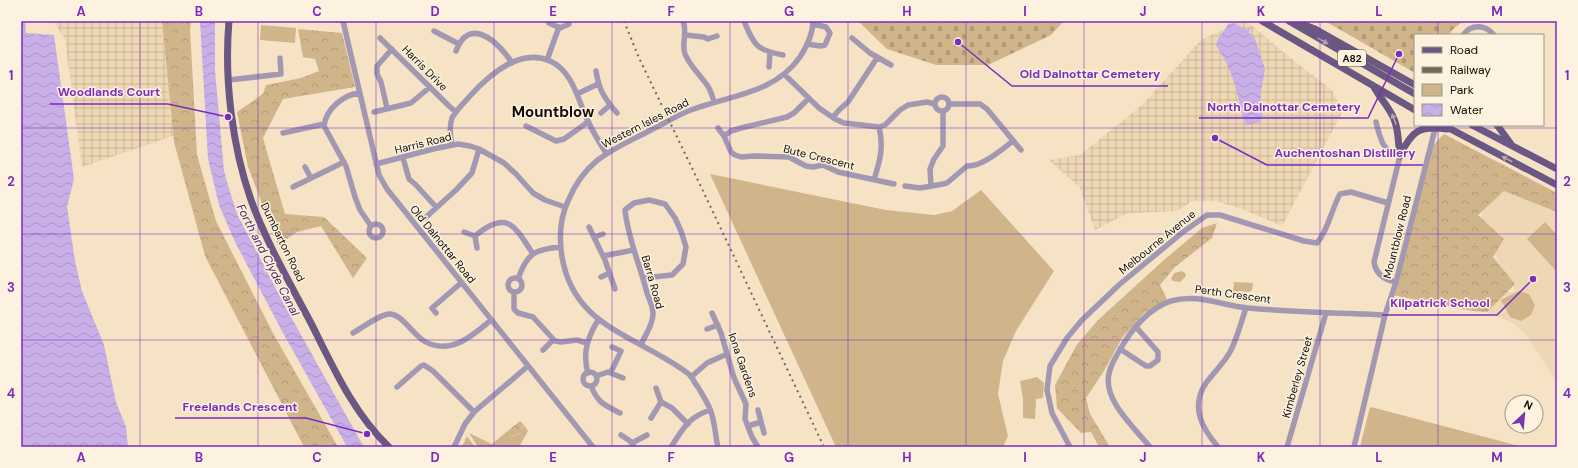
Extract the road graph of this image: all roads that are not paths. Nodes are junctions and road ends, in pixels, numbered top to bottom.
1 (229, 21) edge
2 (343, 21) edge
3 (683, 21) edge
4 (744, 21) edge
5 (1262, 21) edge
6 (1291, 21) edge
7 (549, 23) dead end
8 (813, 23) edge
9 (568, 24) dead end
10 (559, 27) junction
11 (434, 31) dead end
12 (1464, 34) edge
13 (1493, 34) edge
14 (685, 35) junction
15 (717, 36) dead end
16 (380, 38) dead end
17 (852, 38) dead end
18 (459, 44) junction
19 (808, 44) junction
20 (392, 50) junction
21 (456, 51) dead end
22 (770, 53) junction
23 (783, 56) dead end
24 (280, 58) dead end
25 (878, 58) junction
26 (547, 60) junction
27 (512, 62) junction
28 (891, 66) dead end
29 (769, 67) dead end
30 (596, 71) dead end
31 (785, 75) junction
32 (229, 80) junction
33 (598, 84) junction
34 (1414, 84) edge
35 (430, 87) junction
36 (1374, 87) junction
37 (359, 92) junction
38 (1414, 93) edge
39 (577, 94) junction
40 (809, 98) junction
41 (714, 102) junction
42 (935, 104) junction
43 (949, 104) junction
44 (610, 105) junction
45 (387, 108) junction
46 (1414, 109) edge
47 (942, 111) junction
48 (374, 112) dead end
49 (456, 112) junction
50 (601, 113) dead end
51 (617, 113) dead end
52 (832, 117) junction
53 (588, 122) junction
54 (1376, 122) dead end
55 (324, 124) junction
56 (526, 126) dead end
57 (1436, 126) edge
58 (1445, 126) edge
59 (1474, 126) edge
60 (1498, 126) edge
61 (879, 127) junction
62 (301, 128) junction
63 (718, 128) dead end
64 (1451, 129) junction
65 (283, 133) dead end
66 (303, 135) dead end
67 (724, 136) junction
68 (1013, 141) junction
69 (452, 145) junction
70 (1512, 146) junction
71 (479, 149) junction
72 (1021, 150) dead end
73 (606, 153) junction
74 (1400, 156) junction
75 (403, 158) junction
76 (344, 162) junction
77 (376, 164) junction
78 (305, 167) dead end
79 (1557, 169) edge
80 (311, 178) junction
81 (874, 180) junction
82 (894, 184) dead end
83 (1557, 185) edge
84 (905, 186) dead end
85 (931, 186) junction
86 (292, 187) dead end
87 (1388, 203) junction
88 (565, 207) junction
89 (436, 208) junction
90 (425, 218) dead end
91 (371, 226) dead end
92 (589, 227) dead end
93 (464, 232) dead end
94 (603, 234) dead end
95 (475, 236) junction
96 (595, 237) junction
97 (561, 247) junction
98 (477, 248) dead end
99 (634, 250) junction
100 (533, 254) junction
101 (603, 256) junction
102 (610, 273) junction
103 (601, 277) dead end
104 (644, 278) junction
105 (518, 279) junction
106 (1396, 282) junction
107 (461, 283) junction
108 (615, 289) dead end
109 (514, 292) junction
110 (1246, 308) junction
111 (436, 313) dead end
112 (712, 313) dead end
113 (1326, 313) junction
114 (1385, 315) junction
115 (491, 320) junction
116 (598, 320) junction
117 (718, 325) junction
118 (1136, 327) junction
119 (707, 329) dead end
120 (353, 333) dead end
121 (553, 340) junction
122 (587, 343) junction
123 (641, 345) junction
124 (612, 347) dead end
125 (1120, 349) junction
126 (543, 350) dead end
127 (727, 354) junction
128 (528, 366) junction
129 (588, 372) junction
130 (611, 372) junction
131 (596, 376) junction
132 (691, 377) junction
133 (623, 378) dead end
134 (591, 386) junction
135 (397, 387) dead end
136 (656, 388) dead end
137 (661, 402) junction
138 (710, 410) junction
139 (758, 410) dead end
140 (474, 412) junction
141 (620, 413) dead end
142 (651, 418) dead end
143 (761, 422) junction
144 (688, 424) junction
145 (748, 426) junction
146 (764, 433) dead end
147 (621, 435) dead end
148 (647, 435) dead end
149 (633, 445) edge
150 (389, 447) edge
151 (454, 447) edge
152 (593, 447) edge
153 (672, 447) edge
154 (718, 447) edge
155 (758, 447) edge
156 (1070, 447) edge
157 (1150, 447) edge
158 (1218, 447) edge
159 (1287, 447) edge
160 (1354, 447) edge

1 - 32 main road, Dumbarton Road
2 - 37 street, Old Dalnottar Road
3 - 14 street
4 - 22 street
5 - 36 main road, A82
6 - 34 main road
6 -> 38 main road, A82
7 - 10 street
8 - 19 street, Western Isles Road
8 - 19 street, Western Isles Road
9 - 10 street
10 - 26 street
11 - 18 street
12 - 13 street
14 - 15 street
14 - 41 street
16 - 20 street, Harris Drive
17 - 25 street
18 - 21 street
18 - 27 street
19 - 31 street, Western Isles Road
20 - 35 street, Harris Drive
20 - 45 street
22 - 23 street
22 - 29 street
24 - 32 street
25 - 28 street
25 - 52 street
26 - 27 street
26 - 39 street
27 - 49 street
30 - 33 street
31 - 40 street
31 - 41 street, Western Isles Road
32 - 150 main road, Dumbarton Road
33 - 39 street
33 - 44 street
35 - 45 street
35 - 49 street, Harris Drive
36 - 46 main road, A82
74 -> 36 main road
37 - 55 street
37 - 77 street, Old Dalnottar Road
39 - 53 street
40 - 52 street
40 - 67 street
41 - 73 street, Western Isles Road
42 - 43 street
42 - 47 street
42 - 61 street
43 - 47 street
43 - 68 street
44 - 50 street
44 - 51 street
45 - 48 street
47 - 85 street
49 - 69 street
52 - 61 street
53 - 56 street
53 - 73 street
54 - 74 street
55 - 62 street
55 - 76 street
57 - 106 street, Mountblow Road
58 - 64 main road
59 - 70 main road
60 - 70 main road
61 - 81 street
62 - 65 street
62 - 66 street
63 - 67 street, Bute Crescent
64 - 74 main road
83 -> 64 main road
67 - 81 street, Bute Crescent
68 - 72 street
68 - 85 street
69 - 71 street, Harris Road
69 - 75 street, Harris Road
70 - 79 main road
71 - 88 street, Harris Road
71 - 89 street
73 - 88 street, Western Isles Road
74 - 87 street
75 - 77 street, Harris Road
75 - 89 street
76 - 80 street
76 - 91 street
77 - 107 street, Old Dalnottar Road
78 - 80 street
80 - 86 street
81 - 82 street, Bute Crescent
84 - 85 street
87 - 106 street
87 - 156 street, Melbourne Avenue
88 - 97 street, Western Isles Road
89 - 90 street
92 - 96 street
93 - 95 street
94 - 96 street
95 - 98 street
95 - 100 street
96 - 101 street
97 - 100 street
97 - 116 street, Western Isles Road
99 - 101 street
99 - 104 street, Barra Road
99 - 104 street, Barra Road
100 - 105 street
101 - 102 street
102 - 103 street
102 - 108 street
104 - 123 street, Barra Road
105 - 109 street
105 - 109 street
106 - 114 street, Mountblow Road
107 - 111 street
107 - 115 street, Old Dalnottar Road
109 - 121 street
110 - 113 street, Perth Crescent
110 - 118 street, Perth Crescent
110 - 158 street
112 - 117 street, Iona Gardens
113 - 114 street, Perth Crescent
113 - 159 street, Kimberley Street
114 - 160 street, Mountblow Road
115 - 120 street
115 - 128 street, Old Dalnottar Road
116 - 122 street
116 - 123 street, Western Isles Road
117 - 119 street
117 - 127 street, Iona Gardens
118 - 125 street, Perth Crescent
118 - 125 street
121 - 122 street
121 - 126 street
122 - 129 street
123 - 132 street, Western Isles Road
124 - 130 street
125 - 157 street, Perth Crescent
127 - 132 street
127 - 145 street, Iona Gardens
128 - 140 street
128 - 152 street, Old Dalnottar Road
129 - 131 street
129 - 134 street
130 - 131 street
130 - 133 street
131 - 134 street
132 - 138 street, Western Isles Road
134 - 141 street
135 - 140 street
136 - 137 street
137 - 142 street
137 - 144 street
138 - 144 street
138 - 154 street, Western Isles Road
139 - 143 street
140 - 151 street
143 - 145 street
143 - 146 street
144 - 153 street
145 - 155 street, Iona Gardens
147 - 149 street
148 - 149 street

